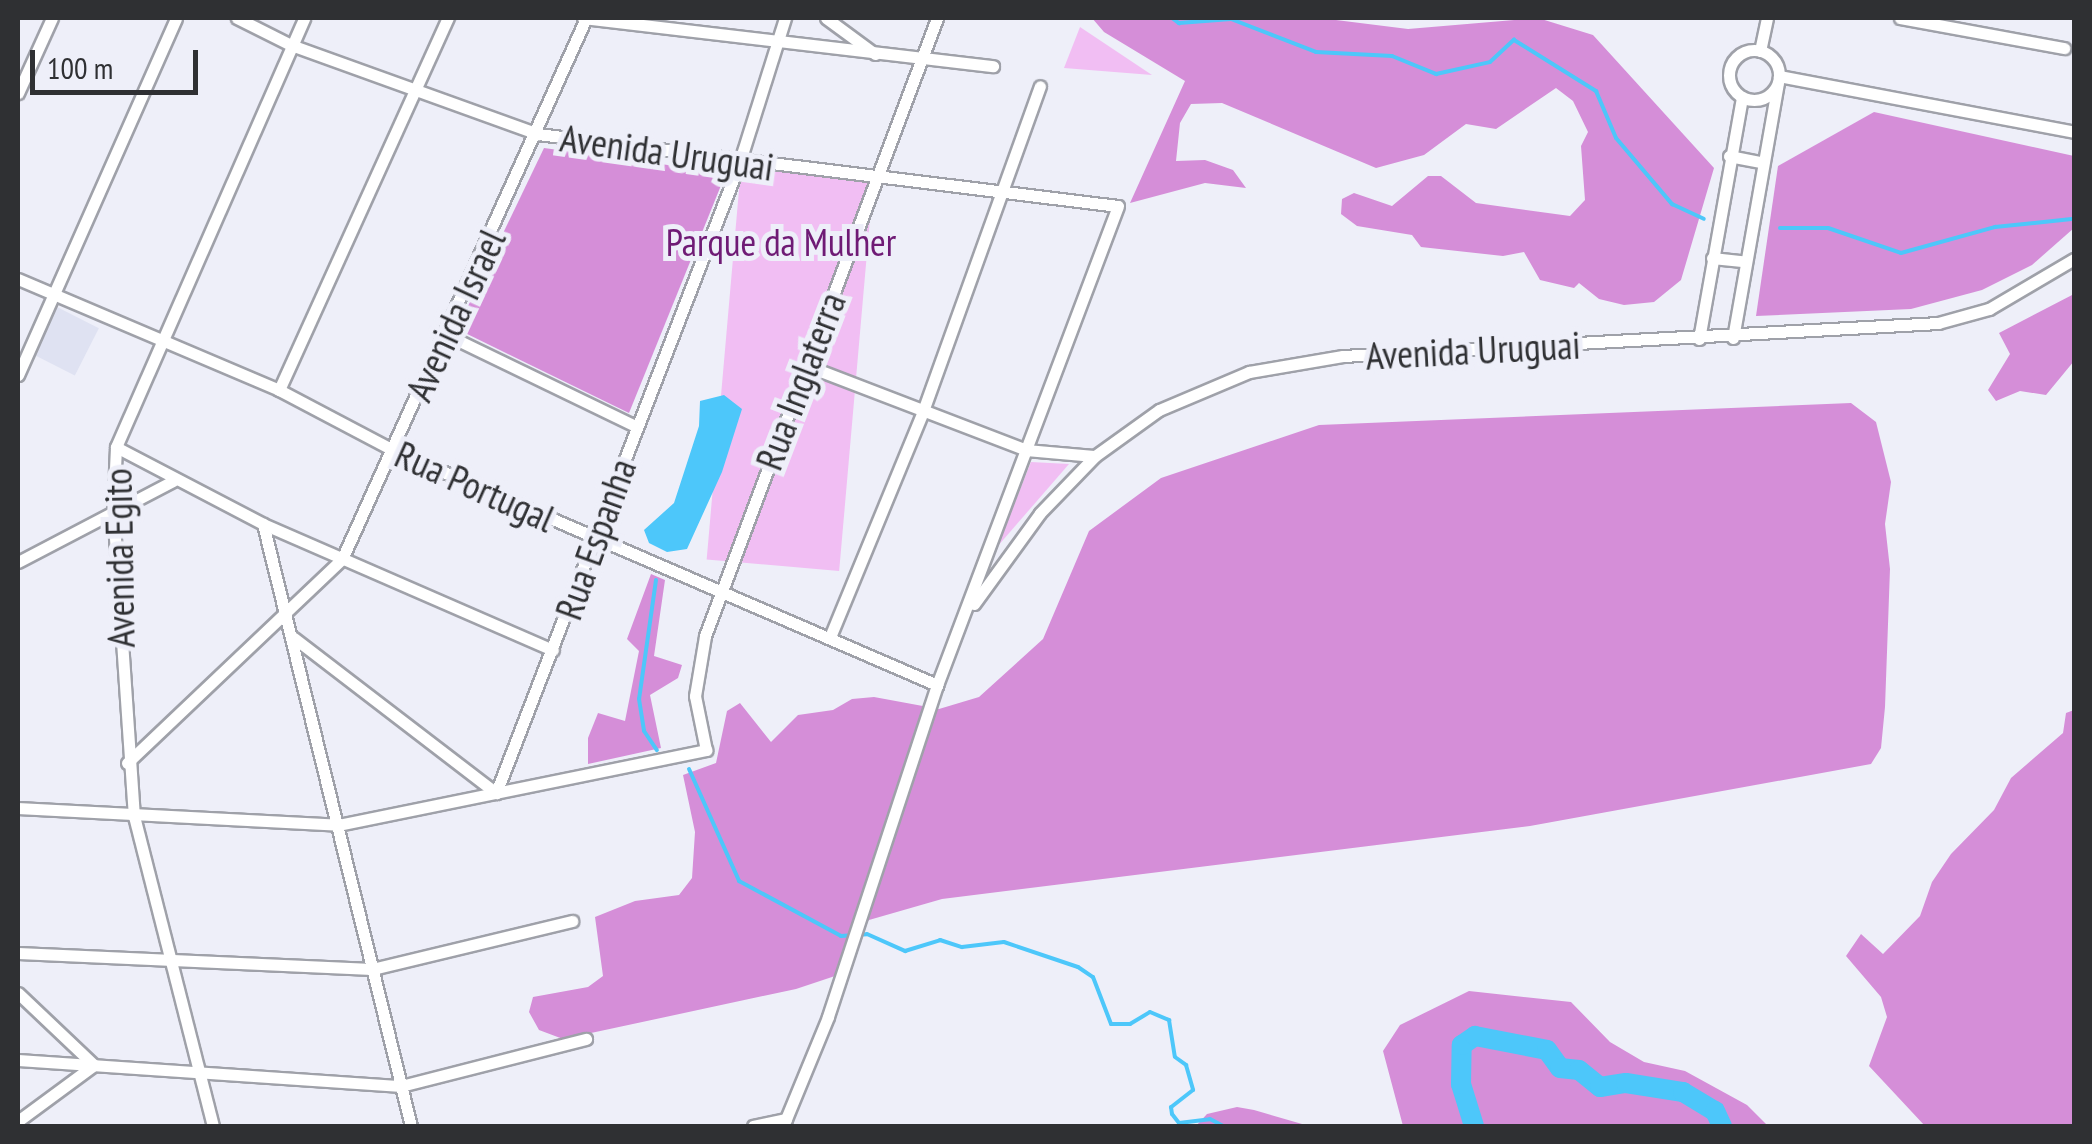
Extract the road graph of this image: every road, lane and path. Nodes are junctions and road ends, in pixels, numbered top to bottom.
1 (52, 18) edge
2 (176, 18) edge
3 (236, 18) edge
4 (304, 18) edge
5 (448, 18) edge
6 (585, 18) edge
7 (785, 18) edge
8 (826, 18) edge
9 (937, 18) edge
10 (1767, 18) edge
11 (1900, 18) edge
12 (776, 44) junction
13 (291, 45) junction
14 (2064, 48) dead end
15 (1760, 51) junction
16 (875, 54) junction
17 (920, 60) junction
18 (993, 66) dead end
19 (1779, 80) junction
20 (1040, 86) dead end
21 (419, 88) junction
22 (18, 93) edge
23 (1742, 97) junction
24 (2074, 132) edge
25 (538, 134) junction
26 (1729, 156) junction
27 (1759, 162) junction
28 (739, 164) junction
29 (880, 176) junction
30 (1001, 192) junction
31 (1712, 258) junction
32 (2074, 259) edge
33 (1742, 261) junction
34 (18, 279) edge
35 (53, 294) junction
36 (445, 334) junction
37 (1699, 338) junction
38 (1732, 338) junction
39 (159, 343) junction
40 (805, 364) junction
41 (18, 376) edge
42 (279, 390) junction
43 (922, 411) junction
44 (636, 427) junction
45 (116, 447) junction
46 (392, 450) junction
47 (1026, 450) junction
48 (1094, 456) junction
49 (173, 480) junction
50 (113, 511) junction
51 (263, 524) junction
52 (598, 540) junction
53 (342, 559) junction
54 (18, 562) edge
55 (720, 594) junction
56 (284, 616) junction
57 (960, 624) junction
58 (830, 636) junction
59 (294, 638) junction
60 (553, 650) junction
61 (938, 685) junction
62 (127, 763) junction
63 (496, 793) junction
64 (18, 808) edge
65 (134, 817) junction
66 (338, 825) junction
67 (572, 921) dead end
68 (18, 953) edge
69 (168, 958) junction
70 (372, 969) junction
71 (18, 993) edge
72 (586, 1040) dead end
73 (18, 1060) edge
74 (94, 1065) junction
75 (201, 1076) junction
76 (401, 1086) junction
77 (18, 1120) edge
78 (784, 1123) edge
79 (213, 1126) edge
80 (410, 1126) edge
81 (753, 1126) edge

1 - 22 street
2 - 35 street
3 - 13 street, Avenida Uruguai
4 - 13 street, Avenida Egito
5 - 21 street
6 - 12 street
6 - 25 street, Avenida Israel
7 - 12 street, Rua Espanha
8 - 16 street
9 - 17 street, Rua Inglaterra
10 - 15 street
11 - 14 street
12 - 16 street
12 - 28 street, Rua Espanha
13 - 21 street, Avenida Uruguai
13 - 39 street, Avenida Egito
15 - 19 street
15 - 23 street
16 - 17 street
17 - 18 street
17 - 29 street, Rua Inglaterra
19 - 23 street
19 - 24 street
19 - 27 street
20 - 30 street
21 - 25 street, Avenida Uruguai
21 - 42 street
23 - 26 street
25 - 28 street, Avenida Uruguai
25 - 36 street, Avenida Israel
26 - 27 street
26 - 31 street
27 - 33 street
28 - 29 street, Avenida Uruguai
28 - 44 street, Rua Espanha
29 - 30 street, Avenida Uruguai
29 - 40 street, Rua Inglaterra
30 - 43 street
30 - 47 street, Avenida Uruguai
31 - 33 street
31 - 37 street
32 - 38 street, Avenida Uruguai
33 - 38 street
34 - 35 street, Rua Portugal
35 - 39 street, Rua Portugal
35 - 41 street
36 - 44 street
36 - 46 street, Avenida Israel
37 - 38 street, Avenida Uruguai
37 - 48 street, Avenida Uruguai
39 - 42 street, Rua Portugal
39 - 45 street, Avenida Egito
40 - 43 street
40 - 55 street, Rua Inglaterra
42 - 46 street, Rua Portugal
43 - 47 street
43 - 58 street
44 - 52 street, Rua Espanha
45 - 49 street
45 - 50 street, Avenida Egito
46 - 52 street, Rua Portugal
46 - 53 street, Avenida Israel
47 - 48 street
47 - 57 street
48 - 57 street, Avenida Uruguai
49 - 50 street
49 - 51 street
50 - 54 street
50 - 62 street, Avenida Egito
51 - 53 street
51 - 56 street
52 - 55 street, Rua Portugal
52 - 60 street, Rua Espanha
53 - 56 street, Avenida Israel
53 - 60 street
55 - 58 street, Rua Portugal
55 - 63 street, Rua Inglaterra
56 - 59 street
56 - 62 street, Avenida Israel
57 - 61 street
58 - 61 street, Rua Portugal
59 - 63 street
59 - 66 street
60 - 63 street, Rua Espanha
61 - 78 street
62 - 65 street, Avenida Egito
63 - 66 street
64 - 65 street
65 - 66 street
65 - 69 street, Avenida Egito
66 - 70 street
67 - 70 street
68 - 69 street
69 - 70 street
69 - 75 street, Avenida Egito
70 - 76 street
71 - 74 street
72 - 76 street
73 - 74 street
74 - 75 street
74 - 77 street
75 - 76 street
75 - 79 street, Avenida Egito
76 - 80 street
78 - 81 street

